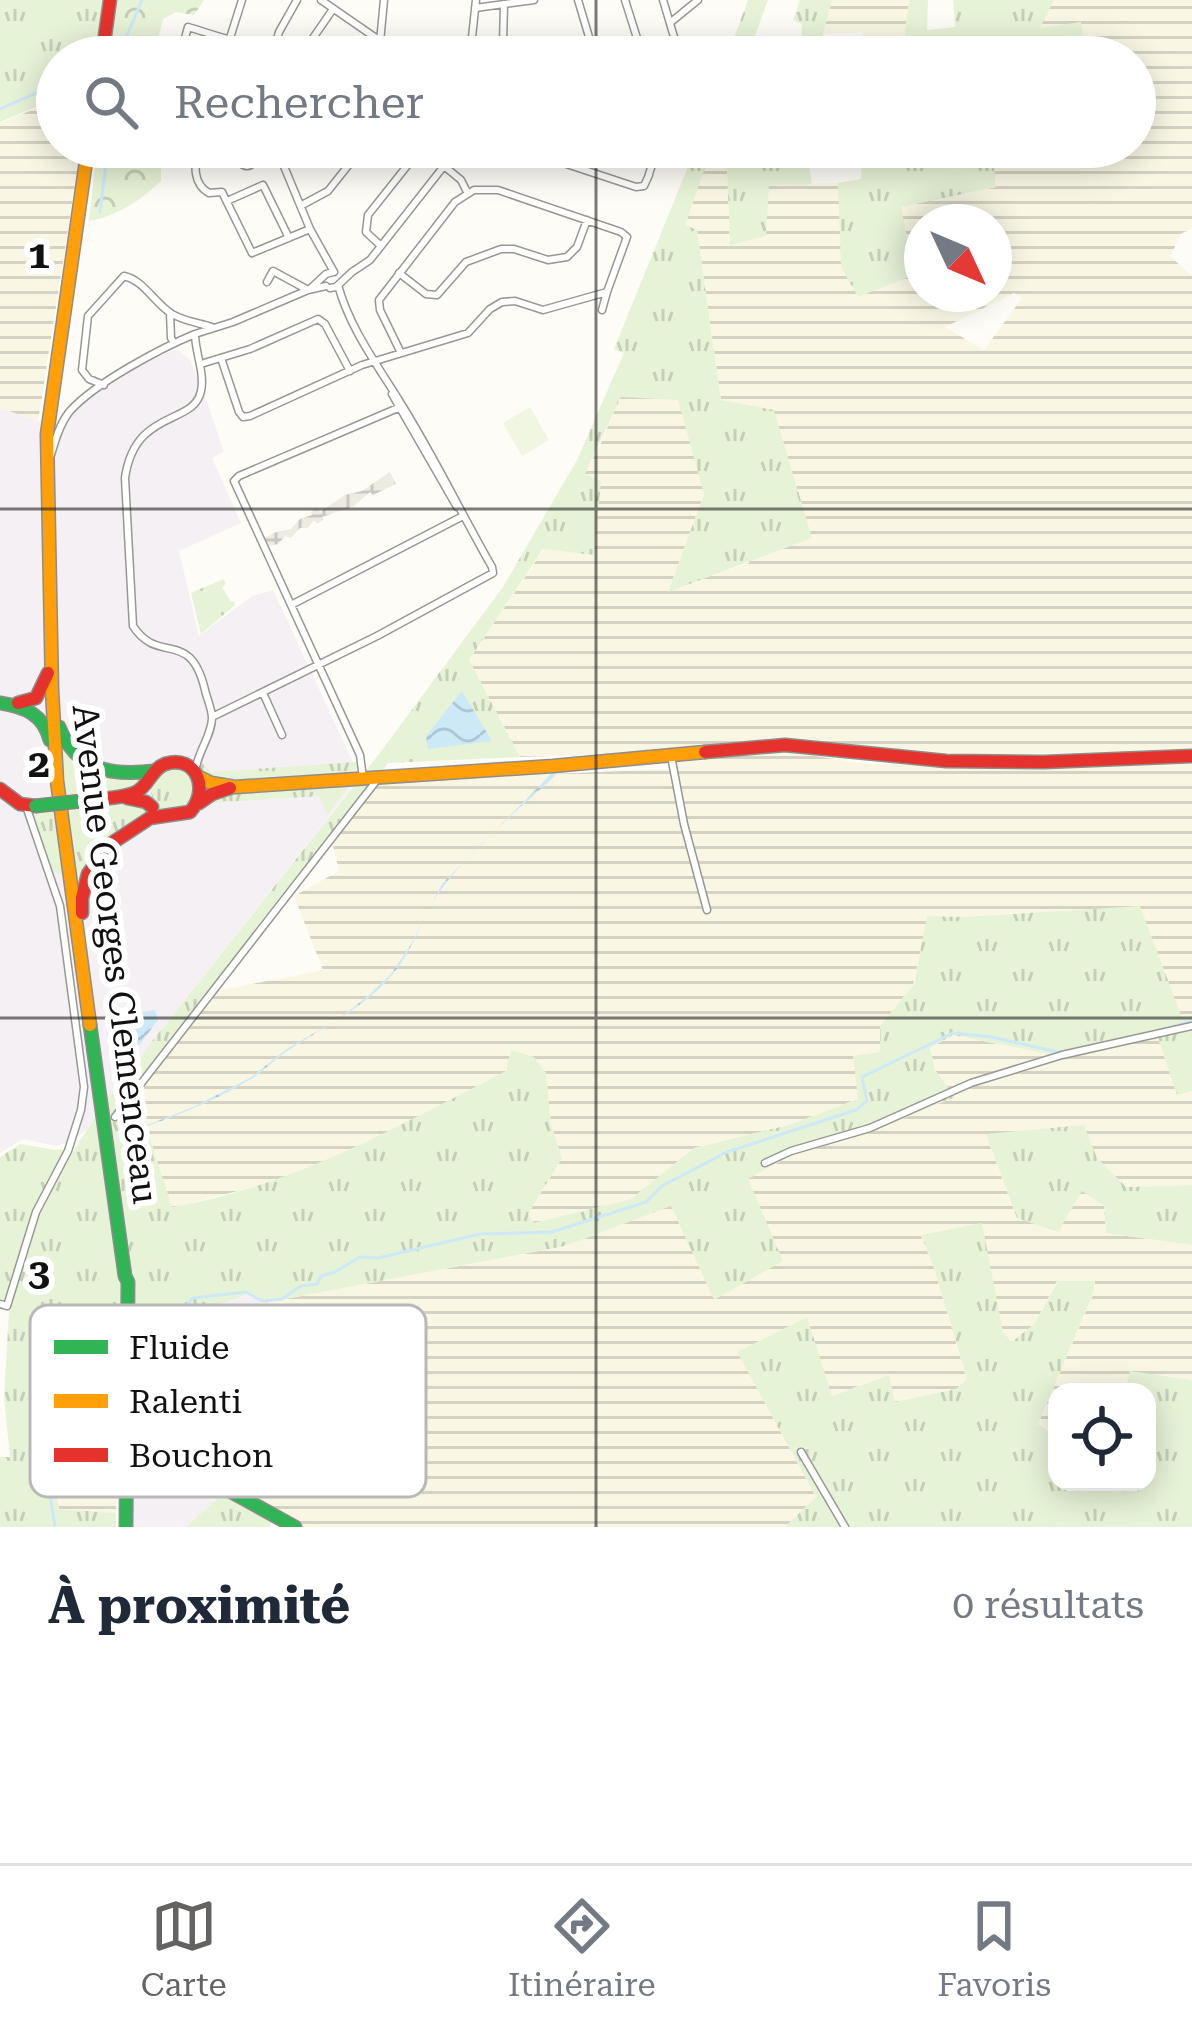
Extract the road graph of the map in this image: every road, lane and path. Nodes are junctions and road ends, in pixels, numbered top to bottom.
1 (110, 0) edge
2 (242, 0) edge
3 (297, 0) edge
4 (321, 0) edge
5 (384, 0) edge
6 (534, 0) edge
7 (578, 0) edge
8 (626, 0) edge
9 (664, 0) edge
10 (698, 0) edge
11 (475, 4) edge
12 (504, 4) junction
13 (333, 9) junction
14 (671, 22) junction
15 (105, 36) edge
16 (186, 36) edge
17 (222, 36) edge
18 (230, 36) edge
19 (278, 36) edge
20 (315, 36) edge
21 (371, 36) edge
22 (381, 36) edge
23 (472, 36) edge
24 (502, 36) edge
25 (589, 36) edge
26 (637, 36) edge
27 (675, 36) edge
28 (85, 168) edge
29 (195, 168) edge
30 (285, 168) edge
31 (346, 168) edge
32 (405, 168) edge
33 (442, 168) edge
34 (446, 168) edge
35 (579, 168) edge
36 (651, 168) edge
37 (467, 192) junction
38 (227, 201) junction
39 (301, 206) junction
40 (587, 220) junction
41 (310, 229) junction
42 (289, 238) junction
43 (381, 246) junction
44 (352, 272) junction
45 (400, 273) junction
46 (330, 274) junction
47 (267, 282) dead end
48 (334, 286) junction
49 (308, 290) junction
50 (608, 292) junction
51 (602, 310) dead end
52 (170, 313) junction
53 (193, 322) junction
54 (214, 328) junction
55 (195, 334) junction
56 (174, 343) junction
57 (401, 353) junction
58 (221, 358) junction
59 (375, 361) junction
60 (205, 363) dead end
61 (350, 371) junction
62 (104, 385) junction
63 (388, 385) junction
64 (398, 408) junction
65 (47, 476) junction
66 (461, 513) junction
67 (291, 605) junction
68 (51, 637) junction
69 (318, 665) junction
70 (263, 693) junction
71 (1, 704) edge
72 (212, 717) junction
73 (282, 735) dead end
74 (202, 746) junction
75 (671, 755) junction
76 (1192, 757) edge
77 (180, 763) junction
78 (197, 775) junction
79 (151, 777) junction
80 (379, 777) junction
81 (363, 778) junction
82 (235, 787) junction
83 (0, 789) edge
84 (118, 797) junction
85 (199, 802) junction
86 (31, 806) junction
87 (158, 812) junction
88 (65, 840) junction
89 (707, 910) dead end
90 (1192, 1027) edge
91 (94, 1042) junction
92 (115, 1117) dead end
93 (765, 1163) dead end
94 (3, 1305) edge
95 (128, 1305) edge
96 (801, 1452) dead end
97 (125, 1497) edge
98 (126, 1497) edge
99 (241, 1497) edge
100 (124, 1527) edge
101 (295, 1527) edge
102 (845, 1527) edge

1 - 15 main road
2 - 18 street
3 - 19 street
4 - 13 street
5 - 22 street
6 - 12 street
7 - 25 street
8 - 26 street
9 - 14 street
10 - 14 street
11 - 12 street
11 - 23 street
12 - 24 street
13 - 20 street
13 - 21 street
14 - 27 street
16 - 17 street
28 - 65 main road, Avenue Georges Clemenceau
29 - 38 street
30 - 39 street
31 - 39 street
32 - 43 street
33 - 43 street
34 - 37 street
35 - 36 street
37 - 40 street
37 - 45 street
38 - 42 street
38 - 42 street
39 - 41 street
40 - 45 street
40 - 50 street
41 - 42 street
41 - 46 street
43 - 44 street
44 - 46 street
44 - 48 street
45 - 57 street
46 - 48 street
46 - 48 street
46 - 49 street
47 - 49 street
48 - 49 street
48 - 59 street
49 - 54 street
50 - 51 street
50 - 57 street
52 - 53 street
52 - 56 street
52 - 62 street
53 - 54 street
53 - 55 street
54 - 55 street
55 - 56 street
55 - 72 street
56 - 62 street
57 - 59 street
58 - 60 street
58 - 61 street
58 - 61 street
59 - 61 street
59 - 63 street
62 - 65 street
63 - 64 street
63 - 66 street
64 - 66 street
64 - 67 street
65 - 68 main road, Avenue Georges Clemenceau
66 - 67 street
66 - 69 street
67 - 69 street
68 - 71 main road
68 - 79 main road
68 - 88 main road, Avenue Georges Clemenceau
69 - 70 street
69 - 81 street
70 - 72 street
70 - 73 street
71 - 88 main road
72 - 74 street
74 - 77 street
74 - 78 street
75 - 76 main road
75 - 80 main road
75 - 89 street
77 - 78 main road
77 - 79 main road
78 - 82 main road
78 - 85 main road
79 - 84 main road
79 - 87 main road
80 - 81 main road
80 - 92 street
81 - 82 main road
82 - 85 main road
83 - 86 main road
84 - 86 main road, bridge
84 - 87 main road
85 - 87 main road
86 - 94 street
87 - 91 main road
88 - 91 main road, Avenue Georges Clemenceau
90 - 93 street
91 - 95 main road, Avenue Georges Clemenceau
96 - 102 street
97 - 100 main road
98 - 100 main road
99 - 101 main road

